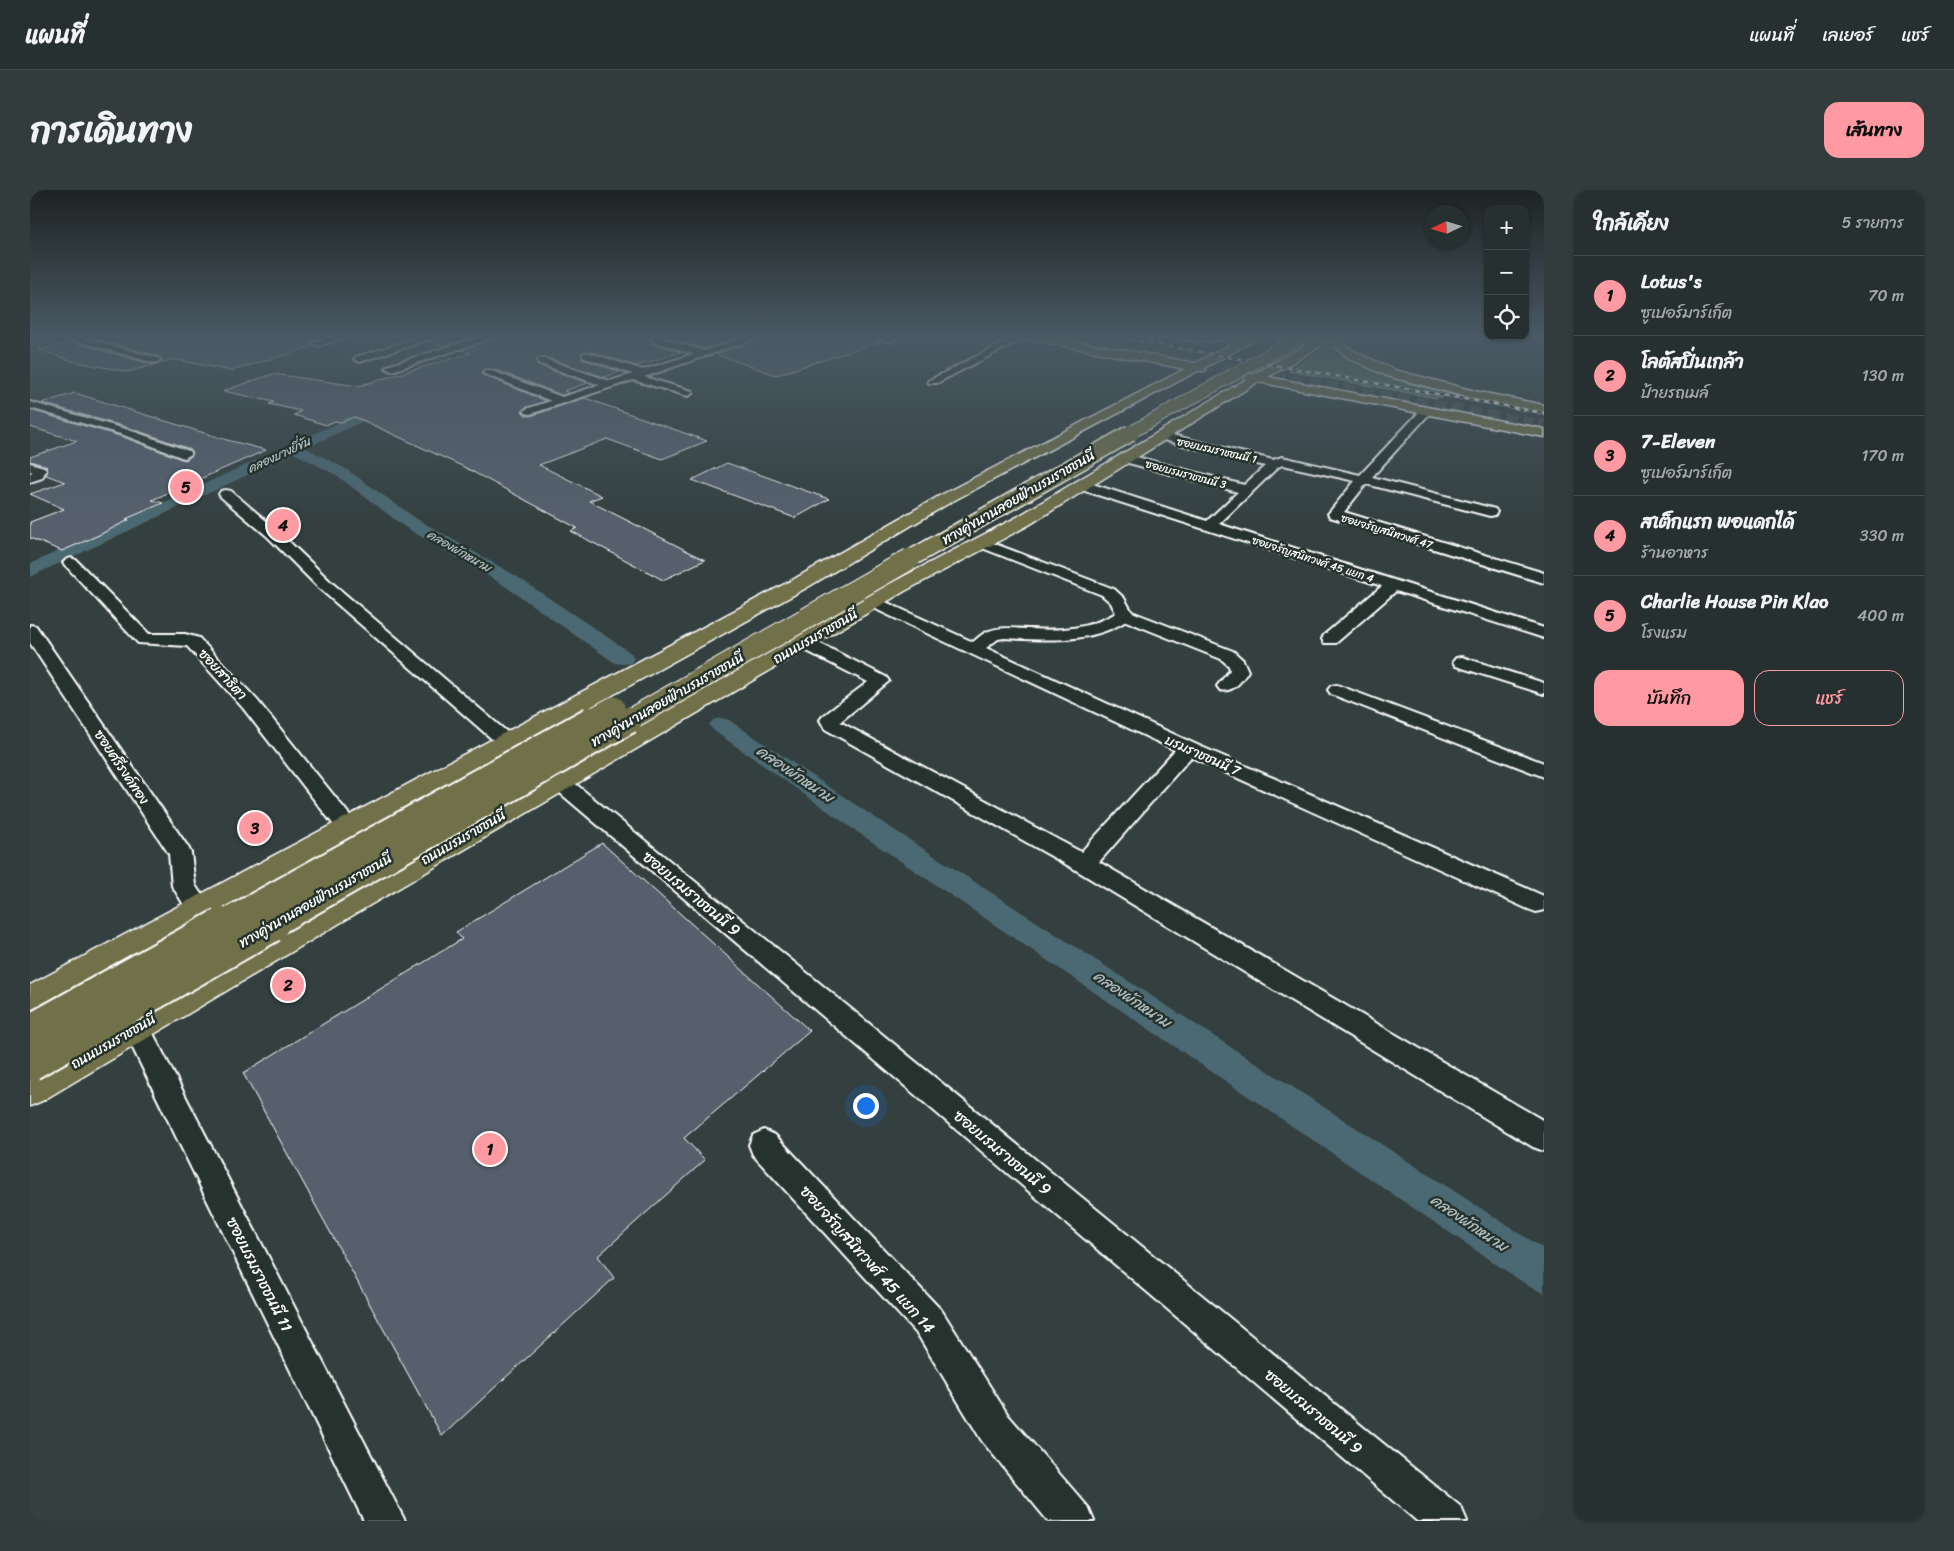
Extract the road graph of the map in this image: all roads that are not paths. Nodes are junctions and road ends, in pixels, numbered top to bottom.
1 (551, 397) edge
2 (573, 397) edge
3 (1138, 397) edge
4 (1160, 397) edge
5 (1168, 397) edge
6 (1203, 397) edge
7 (1209, 397) edge
8 (1223, 397) edge
9 (1352, 397) edge
10 (1425, 397) edge
11 (1468, 397) edge
12 (1489, 397) edge
13 (562, 401) junction
14 (1131, 401) junction
15 (1447, 401) junction
16 (30, 405) edge
17 (1544, 409) edge
18 (530, 411) dead end
19 (1426, 411) junction
20 (1192, 416) junction
21 (1544, 420) edge
22 (1544, 433) edge
23 (1160, 436) junction
24 (185, 454) dead end
25 (1125, 458) junction
26 (1274, 464) junction
27 (30, 467) edge
28 (30, 478) edge
29 (1363, 479) junction
30 (1081, 485) junction
31 (1247, 490) junction
32 (226, 494) dead end
33 (1490, 512) dead end
34 (1209, 526) junction
35 (982, 543) junction
36 (71, 564) dead end
37 (830, 566) junction
38 (1544, 578) edge
39 (1393, 585) junction
40 (898, 588) junction
41 (873, 602) junction
42 (1125, 615) junction
43 (30, 630) edge
44 (1544, 633) edge
45 (1330, 639) dead end
46 (803, 642) junction
47 (974, 649) junction
48 (1462, 662) dead end
49 (1226, 686) dead end
50 (1544, 689) edge
51 (1337, 690) dead end
52 (507, 742) junction
53 (1188, 748) junction
54 (1544, 770) edge
55 (560, 782) junction
56 (348, 828) junction
57 (1084, 864) junction
58 (1536, 903) dead end
59 (199, 909) junction
60 (30, 1001) edge
61 (136, 1028) junction
62 (30, 1032) edge
63 (30, 1063) edge
64 (30, 1090) edge
65 (1544, 1137) edge
66 (764, 1145) dead end
67 (385, 1521) edge
68 (1074, 1521) edge
69 (1447, 1521) edge

1 - 13 street
2 - 13 street
3 - 14 main road
4 - 37 main road
5 - 62 main road, ทางคู่ขนานลอยฟ้าบรมราชชนนี, bridge
6 - 63 main road, ทางคู่ขนานลอยฟ้าบรมราชชนนี, bridge
7 - 40 main road, ถนนบรมราชชนนี
8 - 20 main road, ถนนบรมราชชนนี
9 - 19 main road
10 - 15 main road
11 - 15 main road
12 - 17 main road
13 - 18 street
14 - 20 main road
14 - 37 main road
15 - 21 main road
16 - 24 street
19 - 22 main road
19 - 29 street, ซอยจรัญสนิทวงศ์ 47
20 - 23 main road, ถนนบรมราชชนนี
23 - 25 main road, ถนนบรมราชชนนี
23 - 26 street, ซอยบรมราชชนนี 1
25 - 30 main road, ถนนบรมราชชนนี
25 - 31 street, ซอยบรมราชชนนี 3
26 - 29 street, ซอยบรมราชชนนี 1
26 - 31 street
27 - 28 street
29 - 33 street, ซอยบรมราชชนนี 1
29 - 38 street, ซอยจรัญสนิทวงศ์ 47
30 - 34 street, ซอยจรัญสนิทวงศ์ 45 แยก 4
30 - 35 main road, ถนนบรมราชชนนี
31 - 34 street
32 - 52 street
34 - 39 street, ซอยจรัญสนิทวงศ์ 45 แยก 4
35 - 40 main road, ถนนบรมราชชนนี
35 - 42 street
36 - 56 street, ซอยสาธิตา
37 - 52 main road
39 - 44 street, ซอยจรัญสนิทวงศ์ 45 แยก 4
39 - 45 street
40 - 41 main road, ถนนบรมราชชนนี
41 - 46 main road, ถนนบรมราชชนนี
41 - 47 street, บรมราชชนนี 7
42 - 47 street
42 - 49 street
43 - 59 street, ซอยศรีรงค์ทอง
46 - 55 main road, ถนนบรมราชชนนี
46 - 57 street
47 - 53 street, บรมราชชนนี 7
48 - 50 street
51 - 54 street
52 - 56 main road
53 - 57 street
53 - 58 street, บรมราชชนนี 7
55 - 61 main road, ถนนบรมราชชนนี
55 - 69 street, ซอยบรมราชชนนี 9
56 - 59 main road
57 - 65 street
59 - 60 main road
61 - 64 main road, ถนนบรมราชชนนี
61 - 67 street, ซอยบรมราชชนนี 11
66 - 68 street, ซอยจรัญสนิทวงศ์ 45 แยก 14

